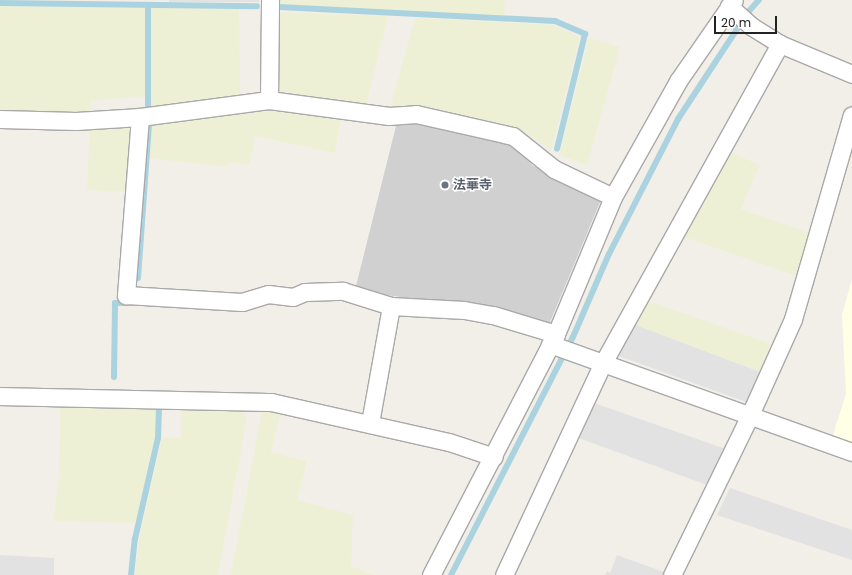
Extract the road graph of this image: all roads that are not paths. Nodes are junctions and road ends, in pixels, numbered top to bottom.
1 (270, 0) edge
2 (733, 6) edge
3 (780, 44) junction
4 (852, 74) edge
5 (269, 100) junction
6 (852, 115) edge
7 (140, 117) junction
8 (0, 119) edge
9 (613, 197) junction
10 (391, 306) junction
11 (554, 342) junction
12 (603, 363) junction
13 (0, 396) edge
14 (750, 417) junction
15 (370, 423) junction
16 (852, 452) edge
17 (494, 457) junction
18 (431, 575) edge
19 (504, 575) edge
20 (672, 575) edge

1 - 5 street
2 - 3 street
2 - 9 street
3 - 4 street
3 - 12 street
5 - 7 street
5 - 9 street
6 - 14 street
7 - 8 street
7 - 10 street
9 - 11 street
10 - 11 street
10 - 15 street
11 - 12 street
11 - 17 street
12 - 14 street
12 - 19 street
13 - 15 street
14 - 16 street
14 - 20 street
15 - 17 street
17 - 18 street

